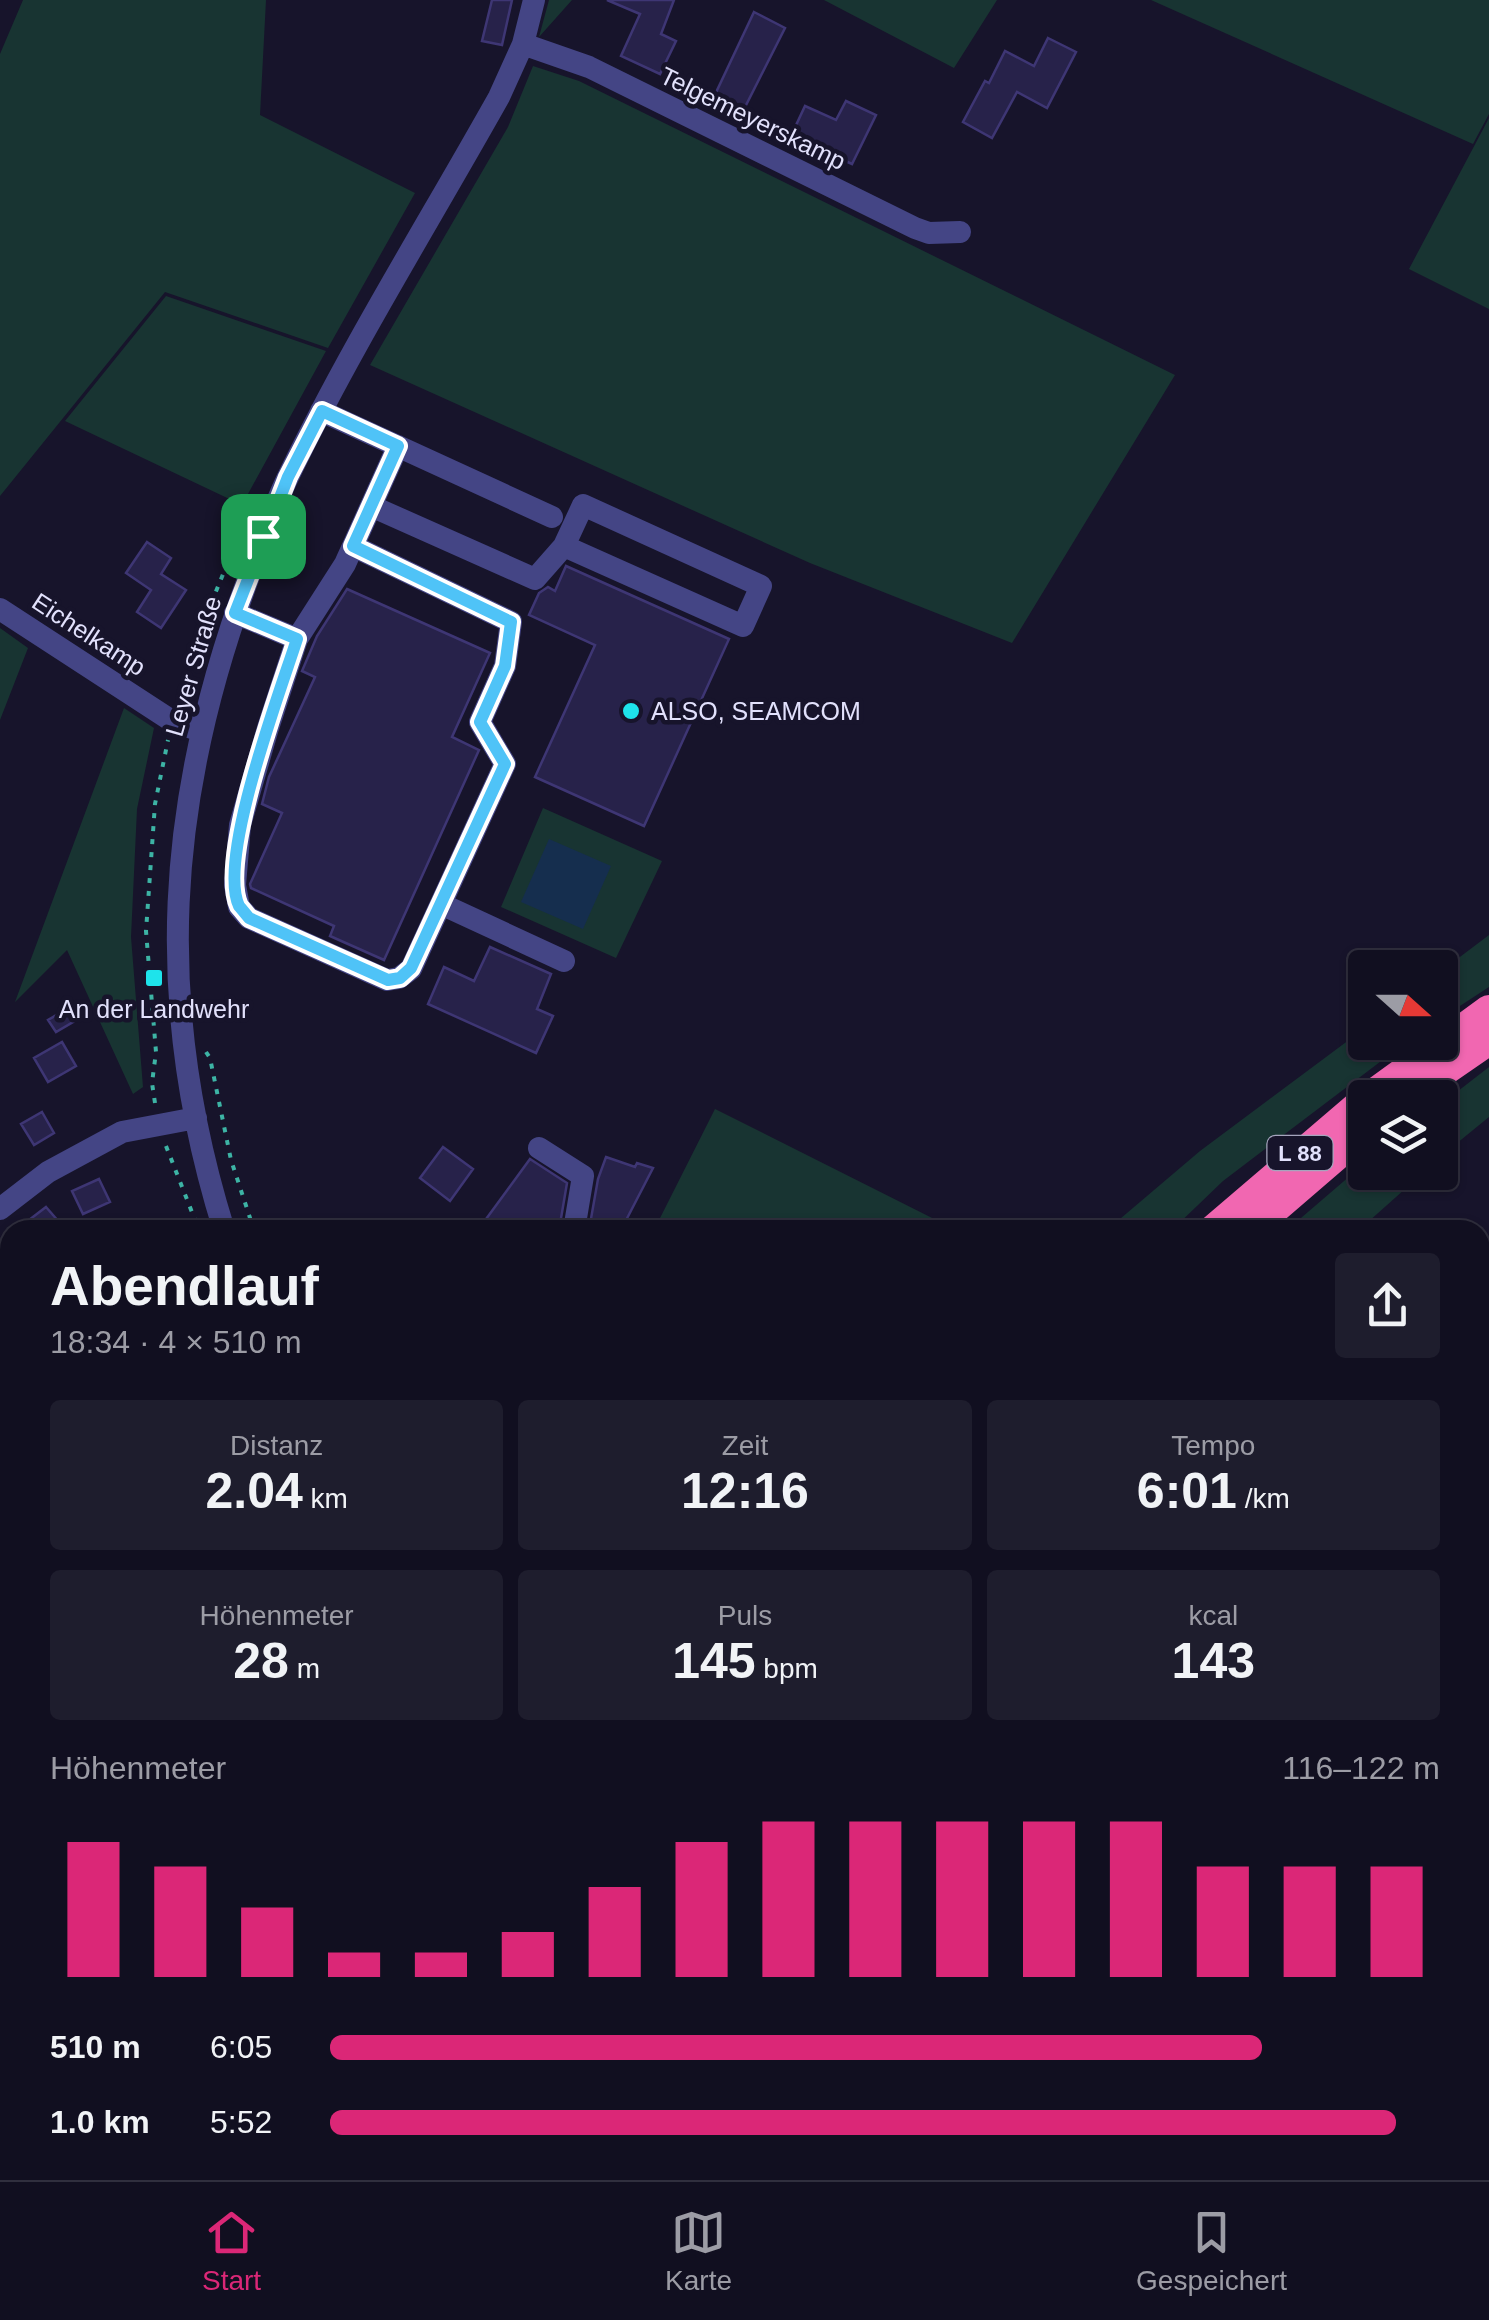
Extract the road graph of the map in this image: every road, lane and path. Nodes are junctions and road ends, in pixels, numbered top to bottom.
1 (534, 0) edge
2 (523, 44) junction
3 (960, 232) dead end
4 (322, 411) junction
5 (398, 446) junction
6 (371, 506) junction
7 (552, 517) dead end
8 (353, 546) junction
9 (564, 546) junction
10 (223, 572) dead end
11 (246, 583) junction
12 (0, 610) edge
13 (235, 613) junction
14 (297, 639) junction
15 (201, 730) junction
16 (441, 904) junction
17 (564, 961) dead end
18 (1489, 1010) edge
19 (1489, 1040) edge
20 (204, 1051) dead end
21 (1392, 1080) edge
22 (1430, 1080) edge
23 (1348, 1114) edge
24 (196, 1118) junction
25 (159, 1123) junction
26 (1348, 1146) edge
27 (539, 1148) dead end
28 (0, 1208) edge
29 (194, 1220) edge
30 (221, 1220) edge
31 (251, 1220) edge
32 (576, 1220) edge
33 (1225, 1220) edge
34 (1262, 1220) edge

1 - 2 street, Leyer Straße
2 - 3 street, Telgemeyerskamp
2 - 4 street, Leyer Straße
4 - 5 street
4 - 11 street, Leyer Straße
5 - 6 street
5 - 7 street
6 - 8 street
6 - 9 street
8 - 14 street
8 - 16 street
9 - 9 street
10 - 11 street
11 - 13 street, Leyer Straße
12 - 15 street, Eichelkamp
13 - 14 street
13 - 15 street, Leyer Straße
14 - 16 street
15 - 24 street, Leyer Straße
16 - 17 street
18 - 21 highway, L 88
19 - 22 highway
20 - 31 path
23 - 33 highway, L 88
24 - 25 street
24 - 30 street, Leyer Straße
25 - 28 street
25 - 29 path
26 - 34 highway, L 88
27 - 32 street

